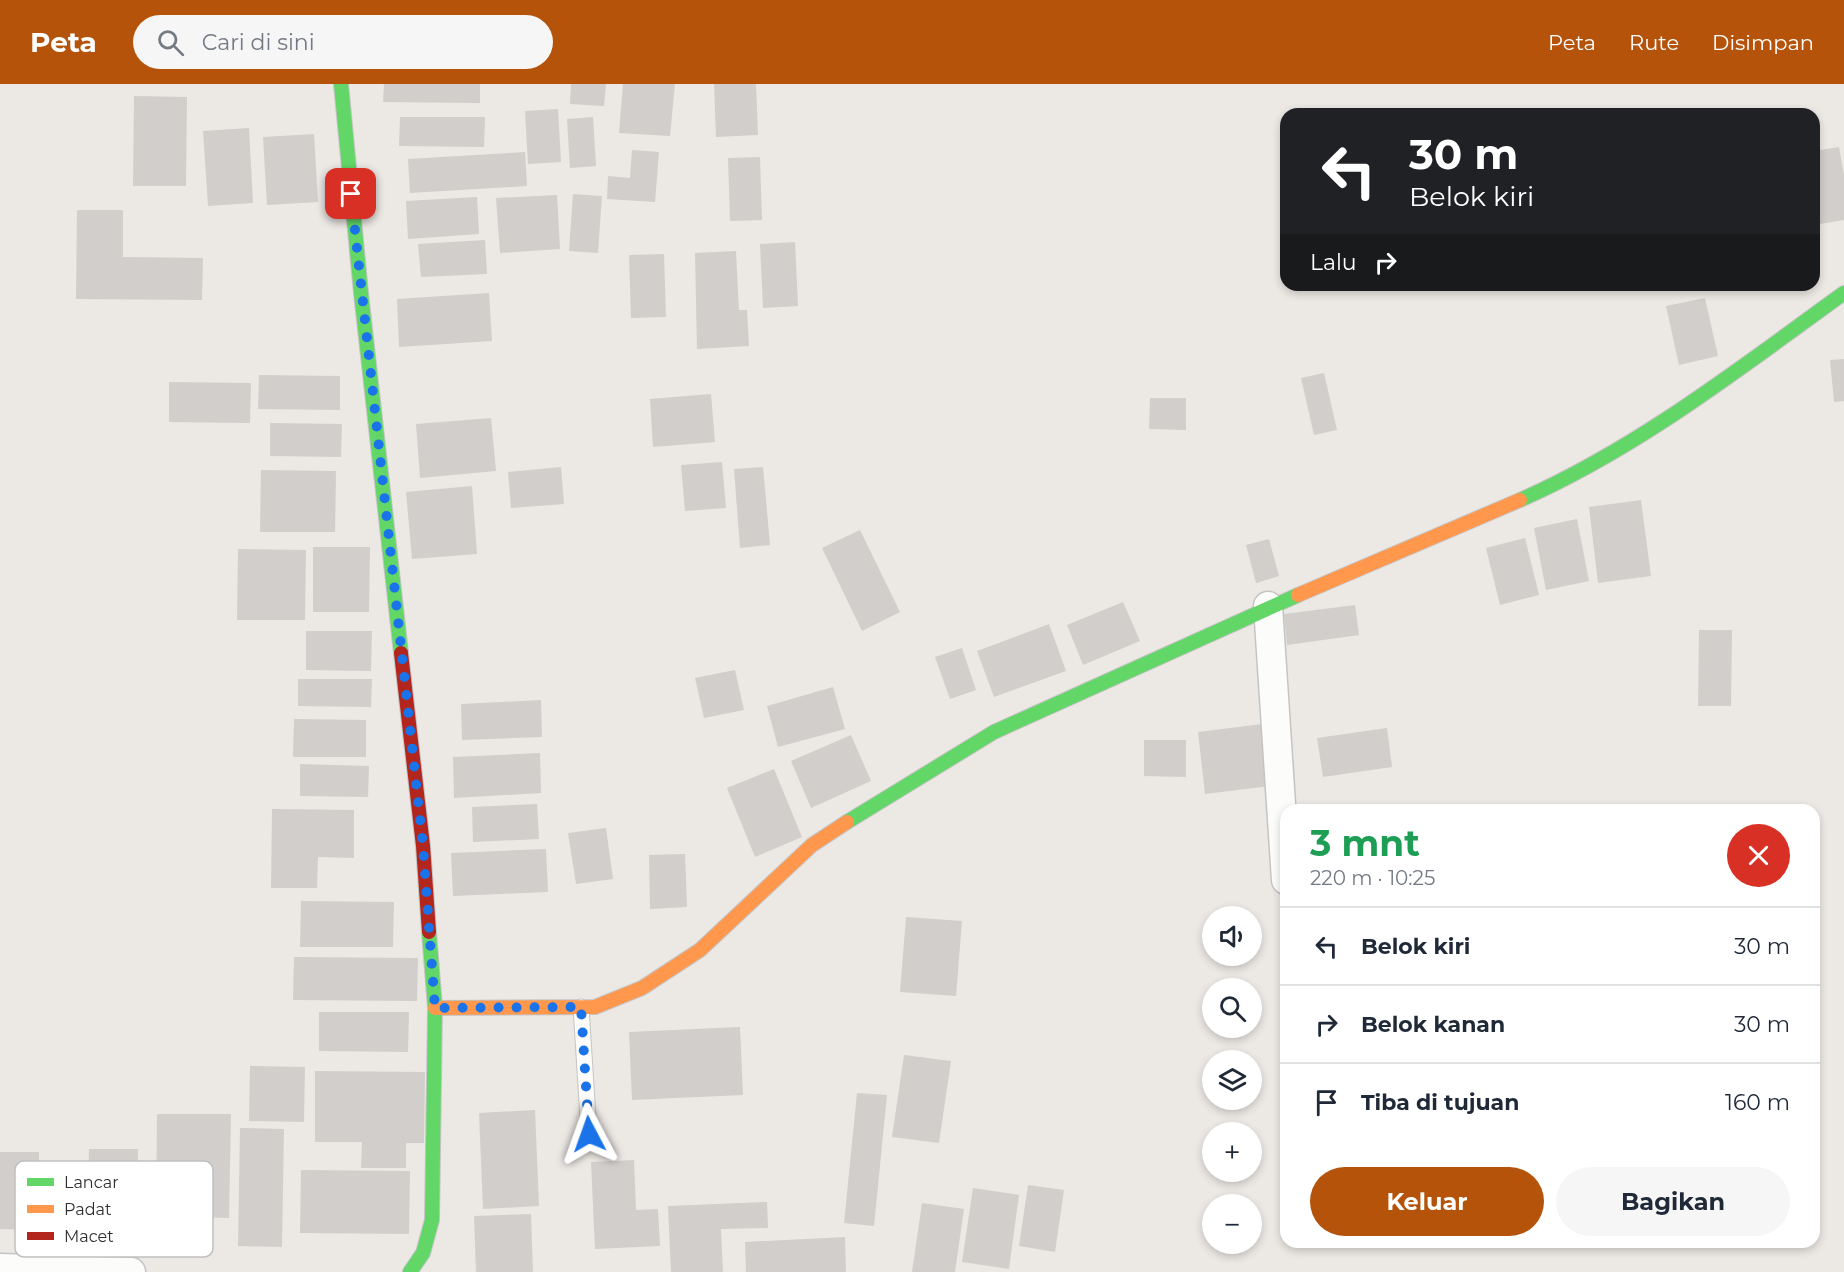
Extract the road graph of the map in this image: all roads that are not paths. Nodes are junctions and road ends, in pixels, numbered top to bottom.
1 (341, 84) edge
2 (1844, 293) edge
3 (1268, 606) junction
4 (1281, 804) edge
5 (581, 1007) junction
6 (435, 1008) junction
7 (589, 1134) dead end
8 (0, 1268) edge
9 (131, 1272) edge
10 (410, 1272) edge

1 - 6 street
2 - 3 street
3 - 4 street
3 - 5 street
5 - 6 street
5 - 7 lane
6 - 10 street
8 - 9 street

